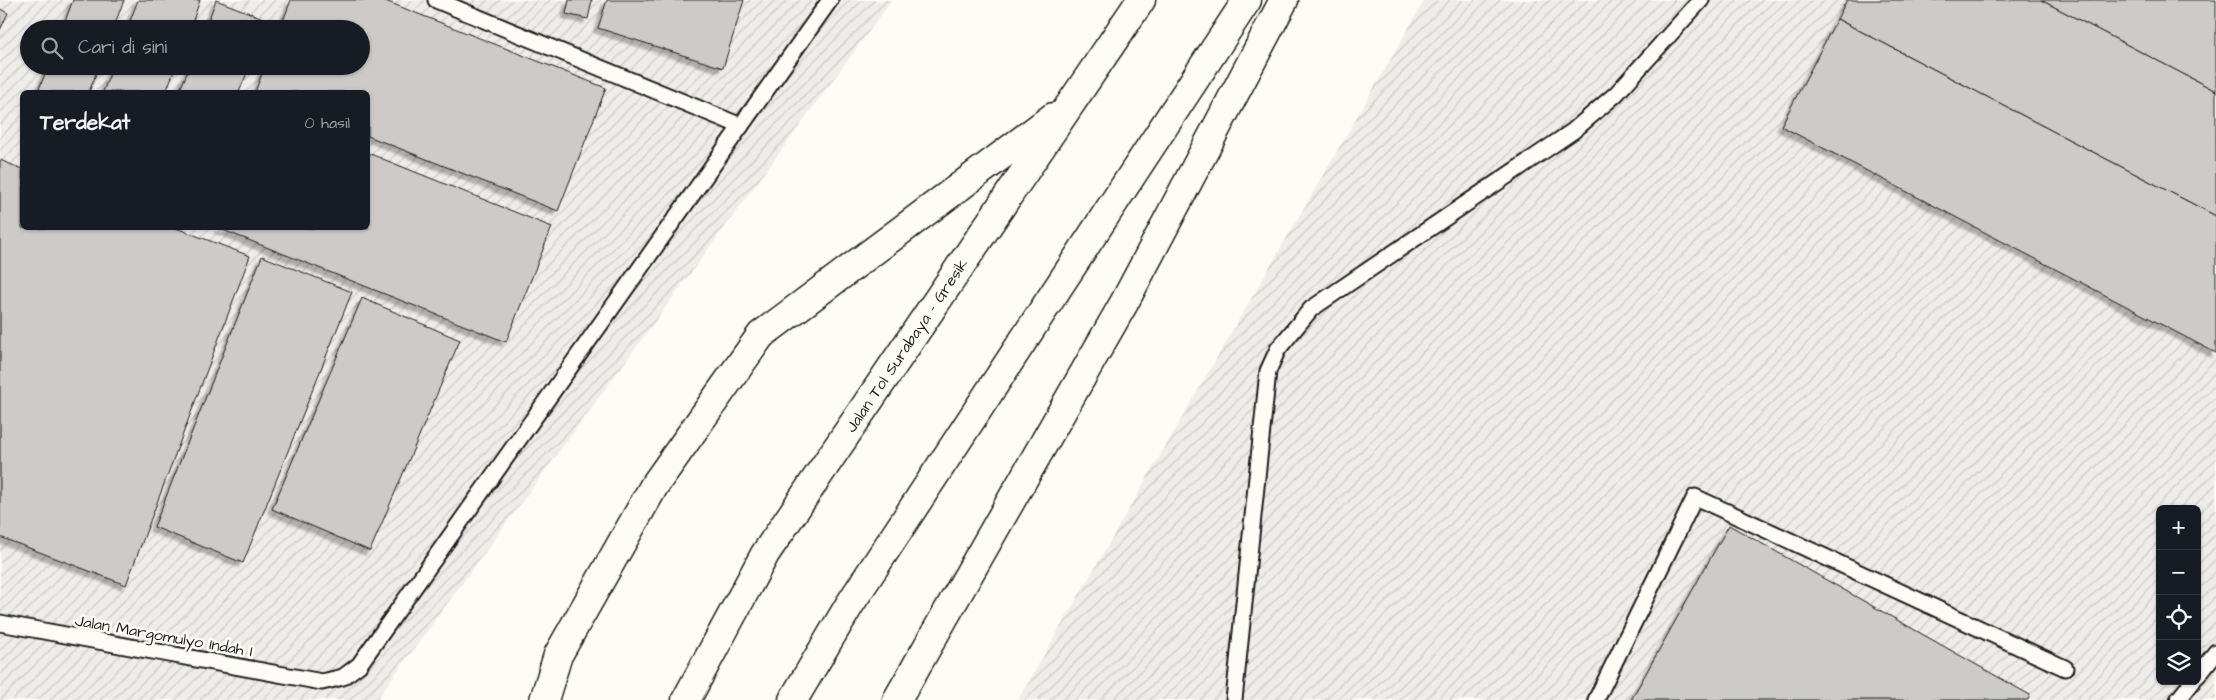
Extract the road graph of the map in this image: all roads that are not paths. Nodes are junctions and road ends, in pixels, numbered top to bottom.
1 (436, 0) edge
2 (830, 0) edge
3 (1141, 0) edge
4 (1246, 0) edge
5 (1284, 0) edge
6 (1701, 0) edge
7 (1071, 103) junction
8 (741, 126) junction
9 (0, 623) edge
10 (2216, 652) edge
11 (2065, 668) dead end
12 (2201, 671) edge
13 (2190, 685) edge
14 (544, 700) edge
15 (686, 700) edge
16 (793, 700) edge
17 (897, 700) edge
18 (1234, 700) edge
19 (1596, 700) edge
20 (2178, 700) edge

1 - 8 lane
2 - 8 lane
3 - 7 highway, Jalan Tol Surabaya - Gresik
4 - 16 highway
5 - 17 highway
6 - 18 lane
7 - 14 highway
7 - 15 highway, Jalan Tol Surabaya - Gresik
8 - 9 lane, Jalan Margomulyo Indah I
10 - 12 lane
11 - 19 lane
13 - 20 lane

